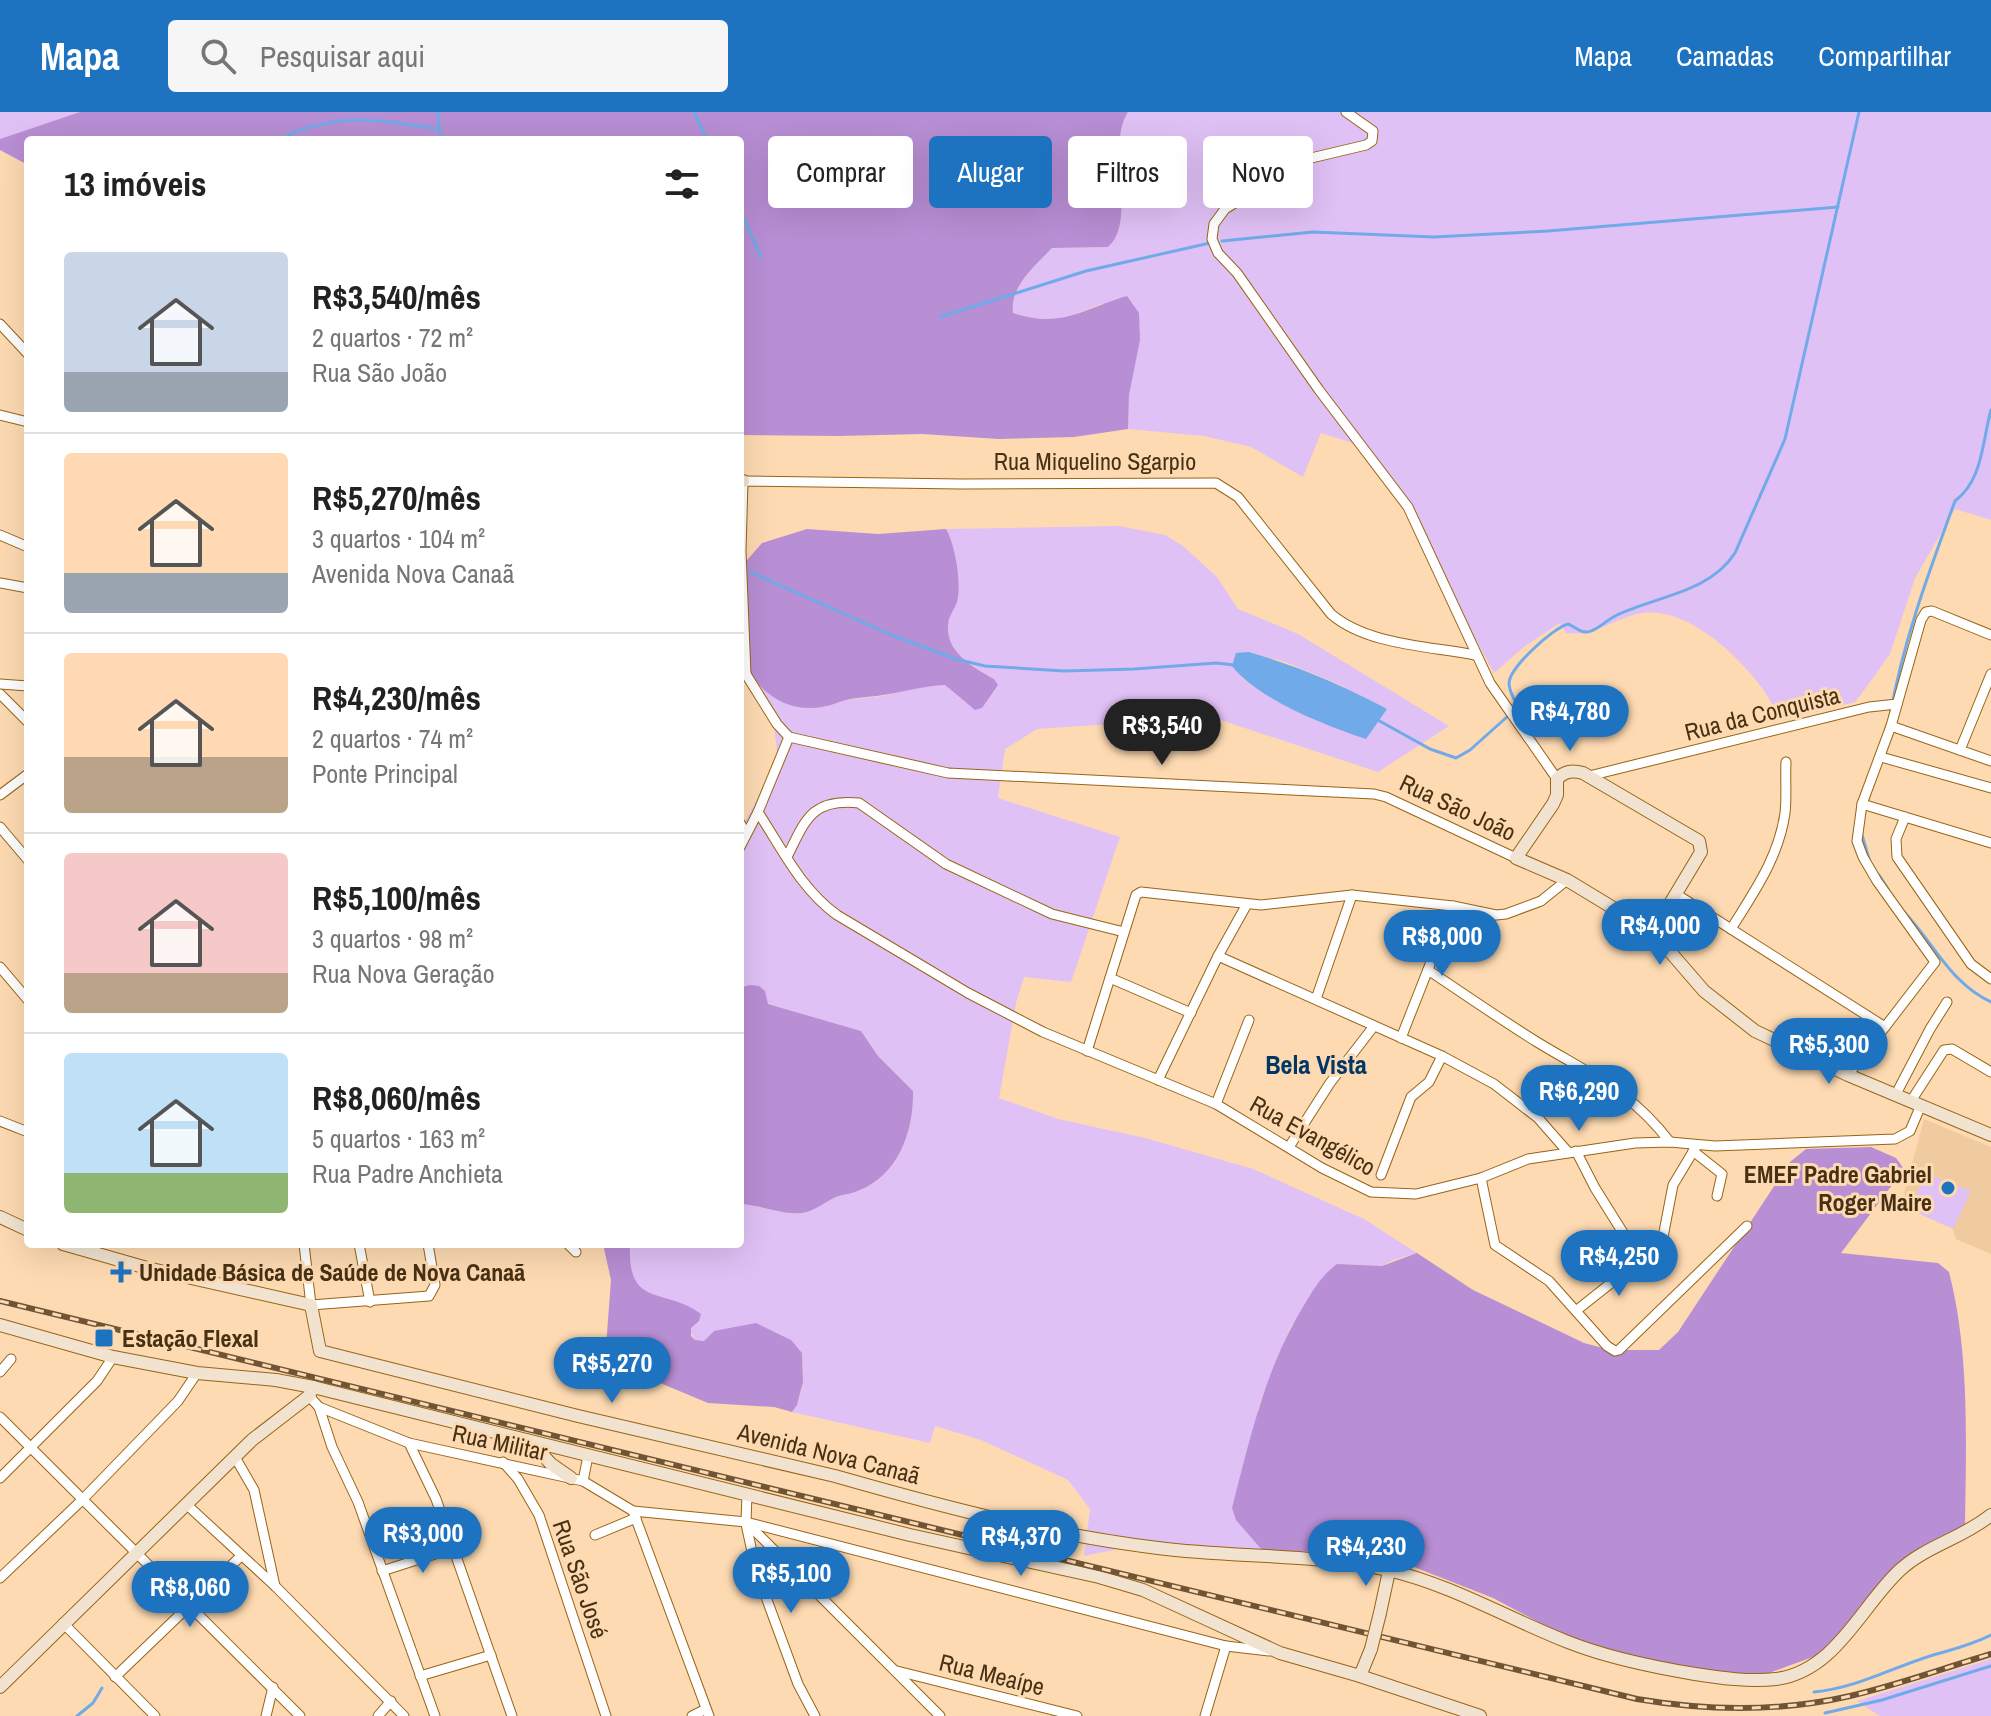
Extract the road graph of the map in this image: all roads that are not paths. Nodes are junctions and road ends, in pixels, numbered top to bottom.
1 (1346, 112) edge
2 (0, 324) edge
3 (24, 350) edge
4 (0, 415) edge
5 (24, 421) edge
6 (744, 481) edge
7 (0, 535) edge
8 (24, 545) edge
9 (0, 583) edge
10 (24, 587) edge
11 (744, 625) edge
12 (1991, 635) edge
13 (1475, 655) junction
14 (744, 671) edge
15 (1991, 674) edge
16 (746, 675) junction
17 (0, 684) edge
18 (24, 686) edge
19 (0, 694) edge
20 (1897, 704) junction
21 (24, 718) edge
22 (1891, 726) junction
23 (789, 737) junction
24 (1960, 750) junction
25 (1881, 757) junction
26 (1991, 761) edge
27 (1786, 762) dead end
28 (1589, 776) junction
29 (24, 777) edge
30 (1557, 779) junction
31 (1991, 788) edge
32 (0, 795) edge
33 (1862, 804) junction
34 (758, 812) junction
35 (1905, 817) junction
36 (0, 827) edge
37 (744, 830) edge
38 (746, 834) junction
39 (744, 838) edge
40 (1991, 843) edge
41 (24, 855) edge
42 (787, 857) junction
43 (1516, 858) junction
44 (1567, 880) junction
45 (1676, 894) junction
46 (1352, 895) junction
47 (1247, 904) junction
48 (1453, 906) junction
49 (1731, 929) junction
50 (1124, 932) junction
51 (1653, 932) junction
52 (1218, 956) junction
53 (0, 967) edge
54 (1428, 970) junction
55 (1110, 978) junction
56 (1991, 979) edge
57 (24, 995) edge
58 (1316, 999) junction
59 (1947, 1002) dead end
60 (1191, 1013) junction
61 (1249, 1020) dead end
62 (1374, 1026) junction
63 (1885, 1027) junction
64 (1401, 1038) junction
65 (1087, 1051) junction
66 (1442, 1056) junction
67 (1991, 1072) edge
68 (1848, 1075) junction
69 (1158, 1080) junction
70 (1896, 1094) junction
71 (1916, 1103) junction
72 (1216, 1104) junction
73 (2, 1120) edge
74 (24, 1130) edge
75 (1991, 1135) edge
76 (1670, 1142) junction
77 (1289, 1147) junction
78 (1695, 1148) junction
79 (1572, 1151) junction
80 (1381, 1175) dead end
81 (1481, 1178) junction
82 (1717, 1196) dead end
83 (0, 1217) edge
84 (1747, 1226) dead end
85 (24, 1228) edge
86 (77, 1248) edge
87 (304, 1248) edge
88 (360, 1248) edge
89 (429, 1248) edge
90 (572, 1248) edge
91 (576, 1252) dead end
92 (1640, 1260) junction
93 (370, 1302) junction
94 (311, 1305) junction
95 (1577, 1310) junction
96 (0, 1325) edge
97 (113, 1357) junction
98 (11, 1359) dead end
99 (0, 1372) edge
100 (197, 1373) junction
101 (311, 1392) junction
102 (319, 1407) junction
103 (0, 1417) edge
104 (531, 1442) junction
105 (409, 1443) junction
106 (30, 1450) junction
107 (588, 1456) junction
108 (235, 1457) junction
109 (503, 1462) junction
110 (0, 1478) edge
111 (577, 1480) junction
112 (747, 1494) junction
113 (82, 1500) junction
114 (186, 1504) junction
115 (635, 1514) junction
116 (1991, 1515) edge
117 (746, 1522) junction
118 (595, 1535) dead end
119 (454, 1548) junction
120 (136, 1553) junction
121 (241, 1556) junction
122 (382, 1571) junction
123 (1389, 1571) junction
124 (0, 1578) edge
125 (275, 1586) junction
126 (191, 1606) junction
127 (63, 1623) junction
128 (1226, 1646) junction
129 (1280, 1653) junction
130 (491, 1655) junction
131 (897, 1671) junction
132 (420, 1676) junction
133 (1360, 1676) junction
134 (115, 1677) junction
135 (0, 1687) edge
136 (273, 1687) junction
137 (391, 1701) junction
138 (708, 1713) edge
139 (155, 1716) edge
140 (266, 1716) edge
141 (300, 1716) edge
142 (378, 1716) edge
143 (404, 1716) edge
144 (435, 1716) edge
145 (512, 1716) edge
146 (606, 1716) edge
147 (692, 1716) edge
148 (815, 1716) edge
149 (940, 1716) edge
150 (1077, 1716) edge
151 (1205, 1716) edge
152 (1480, 1716) edge

1 - 13 street
2 - 3 street
4 - 5 street
6 - 13 street, Rua Miquelino Sgarpio
7 - 8 street
9 - 10 street
11 - 16 street
12 - 20 street
13 - 30 street
14 - 16 street
15 - 24 street
16 - 23 street
17 - 18 street
19 - 21 street
20 - 22 street
20 - 28 street, Rua da Conquista
22 - 24 street
22 - 25 street
23 - 34 street
23 - 43 street, Rua São João
24 - 26 street
25 - 31 street
25 - 33 street
27 - 49 street
28 - 30 street
28 - 45 street
29 - 32 street
30 - 43 street
33 - 35 street
33 - 63 street
34 - 38 street
34 - 42 street, Rua Evangélico
35 - 40 street
35 - 56 street
36 - 41 street
37 - 38 street
38 - 39 street
42 - 50 street
42 - 65 street, Rua Evangélico
43 - 44 street, Rua São João
44 - 48 street
44 - 51 street, Rua São João
45 - 49 street
45 - 51 street
46 - 47 street
46 - 48 street
46 - 58 street
47 - 50 street
47 - 52 street
48 - 54 street
49 - 63 street
50 - 55 street
51 - 68 street, Rua São João
52 - 58 street
52 - 60 street
53 - 57 street
54 - 64 street
54 - 76 street
55 - 60 street
55 - 65 street
58 - 62 street
59 - 70 street
60 - 69 street
61 - 72 street
62 - 64 street
62 - 77 street
63 - 68 street
64 - 66 street
65 - 69 street, Rua Evangélico
66 - 79 street
66 - 80 street
67 - 71 street, Rua Evangélico
68 - 70 street, Rua São João
69 - 72 street, Rua Evangélico
70 - 71 street, Rua São João
71 - 75 street, Rua São João
71 - 78 street, Rua Evangélico
72 - 77 street, Rua Evangélico
73 - 74 street
76 - 78 street, Rua Evangélico
76 - 79 street, Rua Evangélico
77 - 81 street, Rua Evangélico
78 - 82 street
78 - 92 street
79 - 81 street, Rua Evangélico
79 - 92 street
81 - 95 street
83 - 85 street
84 - 95 street
86 - 94 street
87 - 94 street
88 - 93 street
89 - 93 street
90 - 91 street
92 - 95 street
93 - 94 street
94 - 123 street, Avenida Nova Canaã
96 - 97 street
97 - 100 street
97 - 106 street
98 - 99 street
100 - 101 street
100 - 113 street
101 - 102 street
101 - 104 street
101 - 108 street
102 - 105 street, Rua Militar
102 - 122 street
103 - 106 street
104 - 107 street
104 - 111 street
105 - 109 street, Rua Militar
105 - 119 street
106 - 110 street
106 - 113 street
107 - 111 street
107 - 112 street
108 - 114 street
108 - 125 street
109 - 111 street, Rua Militar
109 - 146 street, Rua São José
111 - 115 street, Rua Militar
112 - 117 street
112 - 129 street
113 - 120 street
113 - 124 street
114 - 120 street
114 - 121 street
115 - 117 street
115 - 118 street
115 - 138 street
116 - 123 street, Avenida Nova Canaã
117 - 128 street
117 - 131 street
117 - 148 street
119 - 122 street
119 - 130 street
120 - 126 street
120 - 127 street
121 - 125 street
121 - 126 street
122 - 132 street
123 - 133 street, bridge
125 - 137 street
126 - 134 street
126 - 136 street
127 - 134 street
127 - 135 street
128 - 129 street
128 - 151 street
129 - 133 street
130 - 132 street
130 - 145 street
131 - 149 street
131 - 150 street, Rua Meaípe
132 - 144 street
133 - 152 street
134 - 139 street
136 - 140 street
136 - 141 street
137 - 142 street
137 - 143 street
138 - 147 street

